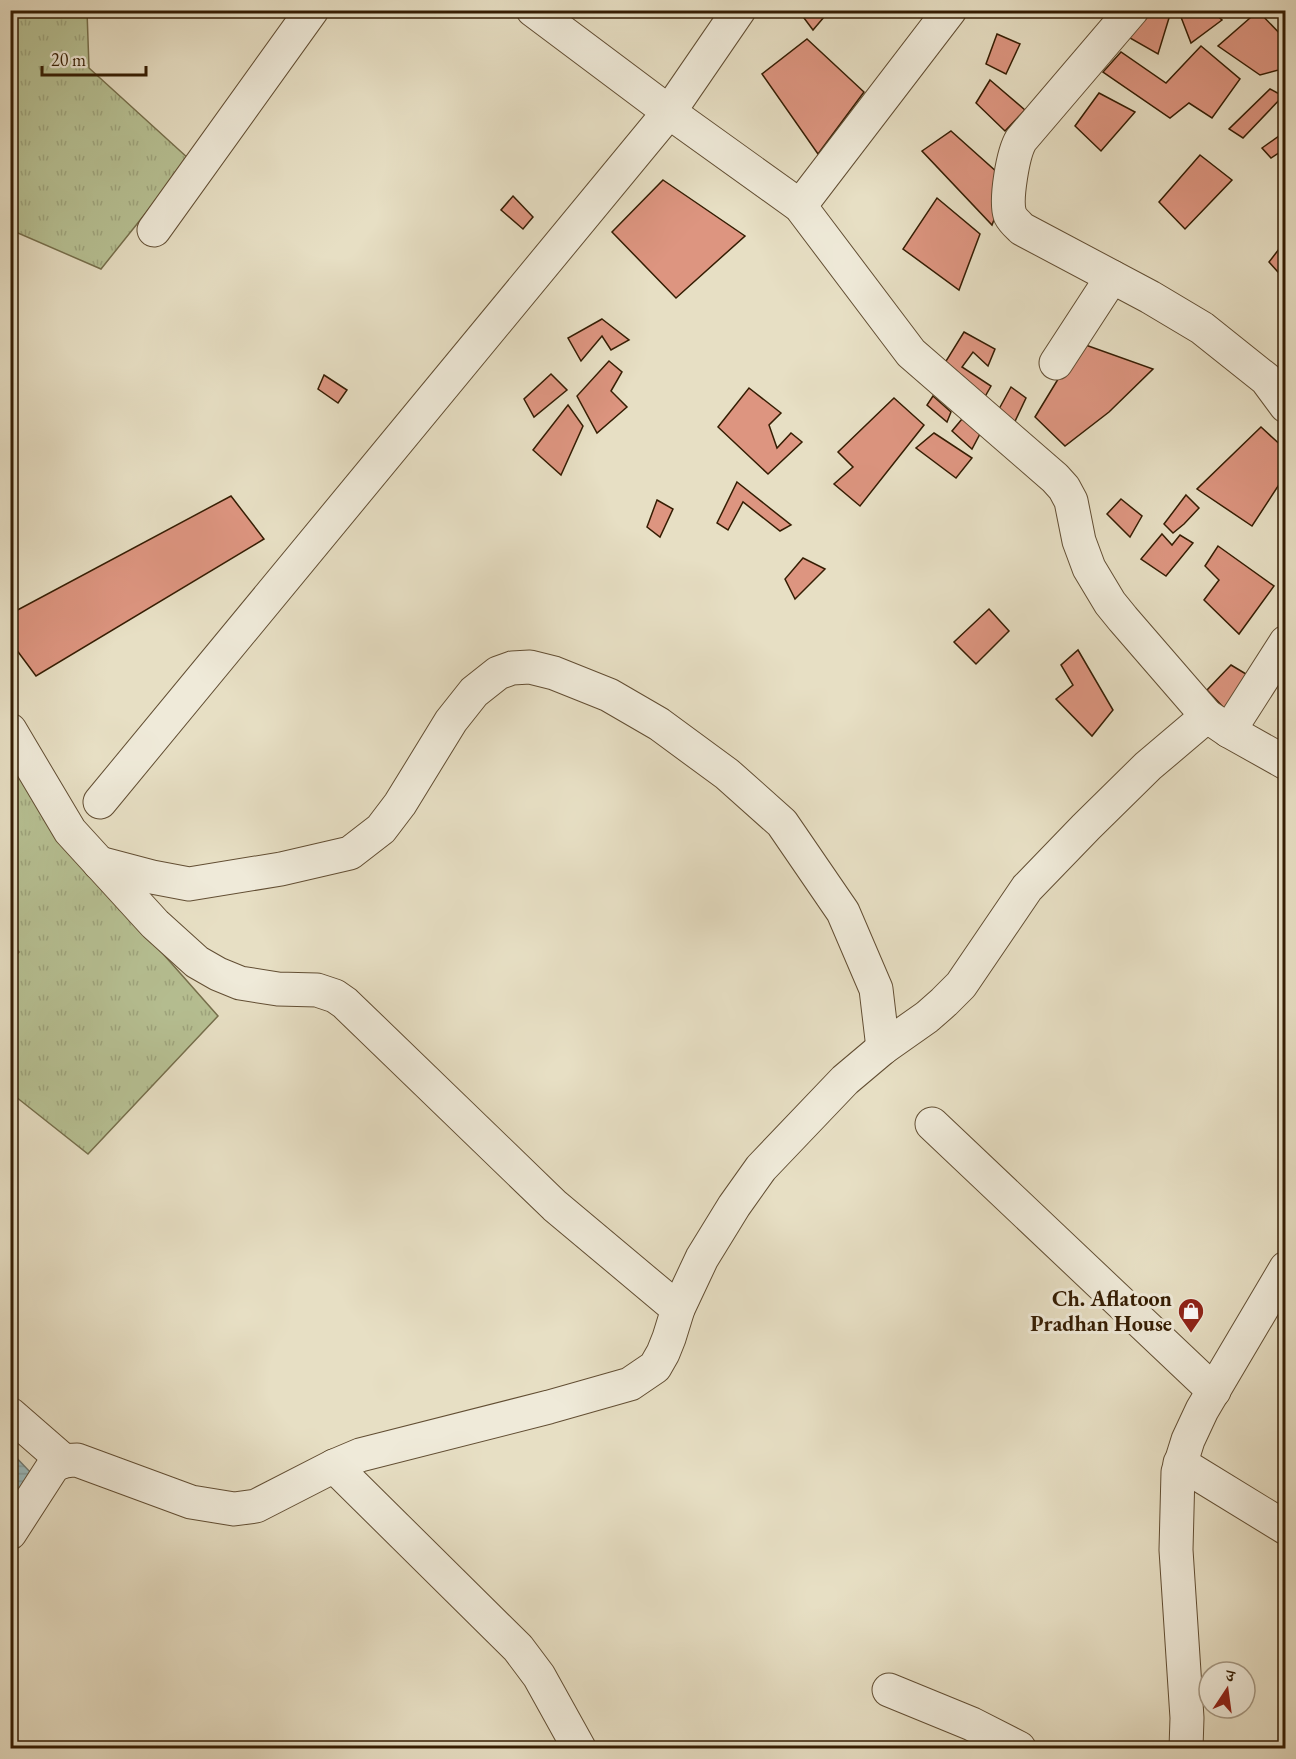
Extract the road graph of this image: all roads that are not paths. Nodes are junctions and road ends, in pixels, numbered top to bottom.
1 (312, 10) edge
2 (533, 10) edge
3 (739, 10) edge
4 (950, 10) edge
5 (1132, 10) edge
6 (669, 112) junction
7 (800, 206) junction
8 (154, 230) dead end
9 (1112, 277) junction
10 (1056, 363) dead end
11 (1286, 406) edge
12 (1286, 642) edge
13 (1218, 724) junction
14 (10, 730) edge
15 (1286, 763) edge
16 (100, 802) dead end
17 (99, 863) junction
18 (883, 1048) junction
19 (932, 1124) dead end
20 (1286, 1268) edge
21 (678, 1309) junction
22 (1214, 1391) junction
23 (10, 1414) edge
24 (64, 1461) junction
25 (1180, 1463) junction
26 (334, 1466) junction
27 (1286, 1528) edge
28 (10, 1533) edge
29 (889, 1690) dead end
30 (1187, 1748) edge
31 (579, 1749) edge
32 (1019, 1749) edge

1 - 8 street
2 - 6 street
3 - 6 street
4 - 7 street
5 - 9 street
6 - 7 street
6 - 16 street
7 - 13 street
9 - 10 street
9 - 11 street
12 - 13 street
13 - 15 street
13 - 18 street
14 - 17 street
17 - 18 street
17 - 21 street
18 - 21 street
19 - 22 street
20 - 22 street
21 - 26 street
22 - 25 street
23 - 24 street
24 - 26 street
24 - 28 street
25 - 27 street
25 - 30 street
26 - 31 street
29 - 32 street

